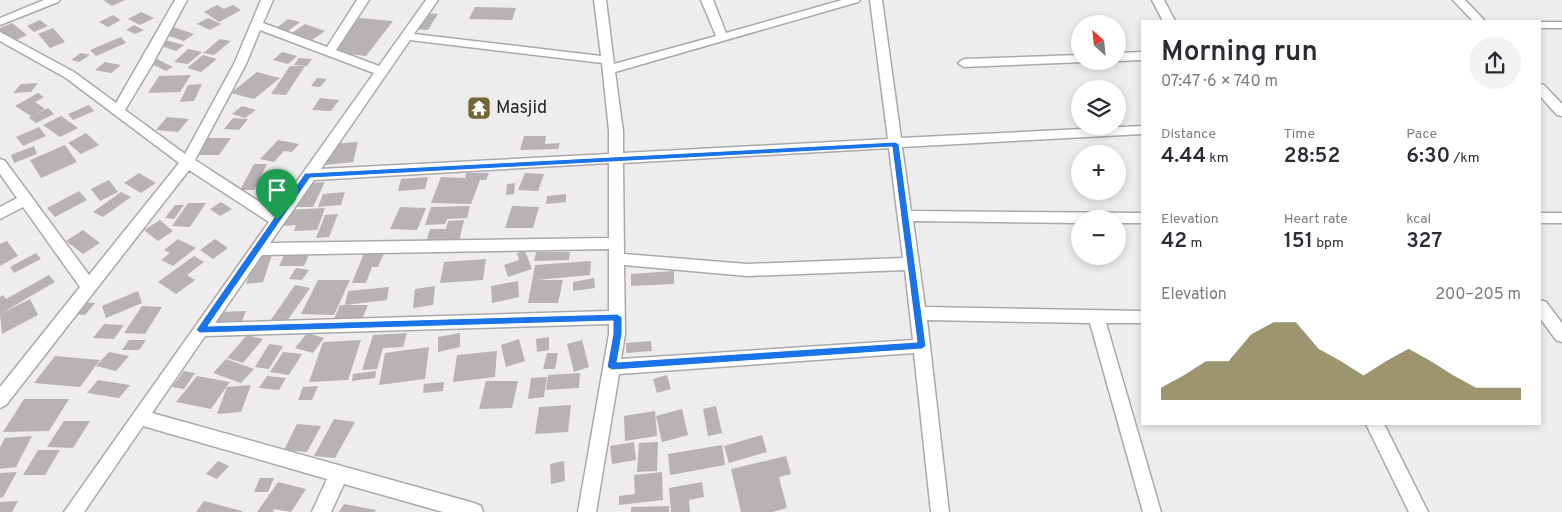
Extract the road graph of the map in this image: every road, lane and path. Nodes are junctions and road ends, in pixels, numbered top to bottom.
1 (54, 0) edge
2 (181, 0) edge
3 (267, 0) edge
4 (363, 0) edge
5 (432, 0) edge
6 (600, 0) edge
7 (707, 0) edge
8 (854, 0) edge
9 (876, 0) edge
10 (1158, 0) edge
11 (1460, 0) edge
12 (1168, 20) edge
13 (1478, 20) edge
14 (0, 22) edge
15 (257, 25) junction
16 (1541, 25) edge
17 (1562, 25) edge
18 (0, 36) edge
19 (405, 36) junction
20 (722, 37) junction
21 (329, 52) junction
22 (1141, 56) edge
23 (1126, 57) edge
24 (1071, 59) edge
25 (964, 63) dead end
26 (608, 65) junction
27 (381, 70) junction
28 (1541, 89) edge
29 (1541, 107) edge
30 (1560, 108) edge
31 (118, 111) junction
32 (1141, 130) edge
33 (895, 144) junction
34 (616, 158) junction
35 (187, 162) junction
36 (0, 164) edge
37 (308, 175) junction
38 (26, 199) junction
39 (0, 214) edge
40 (905, 216) junction
41 (1141, 218) edge
42 (1541, 218) edge
43 (1562, 218) edge
44 (277, 220) junction
45 (617, 243) junction
46 (256, 249) junction
47 (617, 259) junction
48 (911, 264) junction
49 (88, 287) junction
50 (1541, 307) edge
51 (918, 313) junction
52 (1096, 315) junction
53 (617, 317) junction
54 (1141, 317) edge
55 (200, 330) junction
56 (1562, 335) edge
57 (922, 346) junction
58 (612, 367) junction
59 (0, 400) edge
60 (139, 417) junction
61 (1376, 425) edge
62 (339, 474) junction
63 (73, 512) edge
64 (322, 512) edge
65 (474, 512) edge
66 (588, 512) edge
67 (940, 512) edge
68 (1152, 512) edge
69 (1419, 512) edge

1 - 14 street
2 - 31 street
3 - 15 street
4 - 21 street
5 - 19 street
6 - 26 street
7 - 20 street
8 - 20 street
9 - 33 street
10 - 12 street
11 - 13 street
15 - 21 street
15 - 35 street
16 - 17 street
18 - 31 street
19 - 26 street
19 - 27 street
20 - 26 street
21 - 27 street
22 - 23 street
24 - 25 street
26 - 34 street
27 - 37 street
28 - 30 street
29 - 30 street
31 - 35 street
32 - 33 street
33 - 34 street
33 - 40 street
34 - 37 street
34 - 45 street
35 - 44 street
35 - 49 street
36 - 38 street
37 - 44 street
38 - 39 street
38 - 49 street
40 - 41 street
40 - 48 street
42 - 43 street
44 - 46 street
45 - 46 street
45 - 47 street
46 - 55 street
47 - 48 street
47 - 53 street
48 - 51 street
49 - 59 street
50 - 56 street
51 - 52 street
51 - 57 street
52 - 54 street
52 - 68 street
53 - 55 street
53 - 58 street
55 - 60 street
57 - 58 street
57 - 67 street
58 - 66 street
60 - 62 street
60 - 63 street
61 - 69 street
62 - 64 street
62 - 65 street

